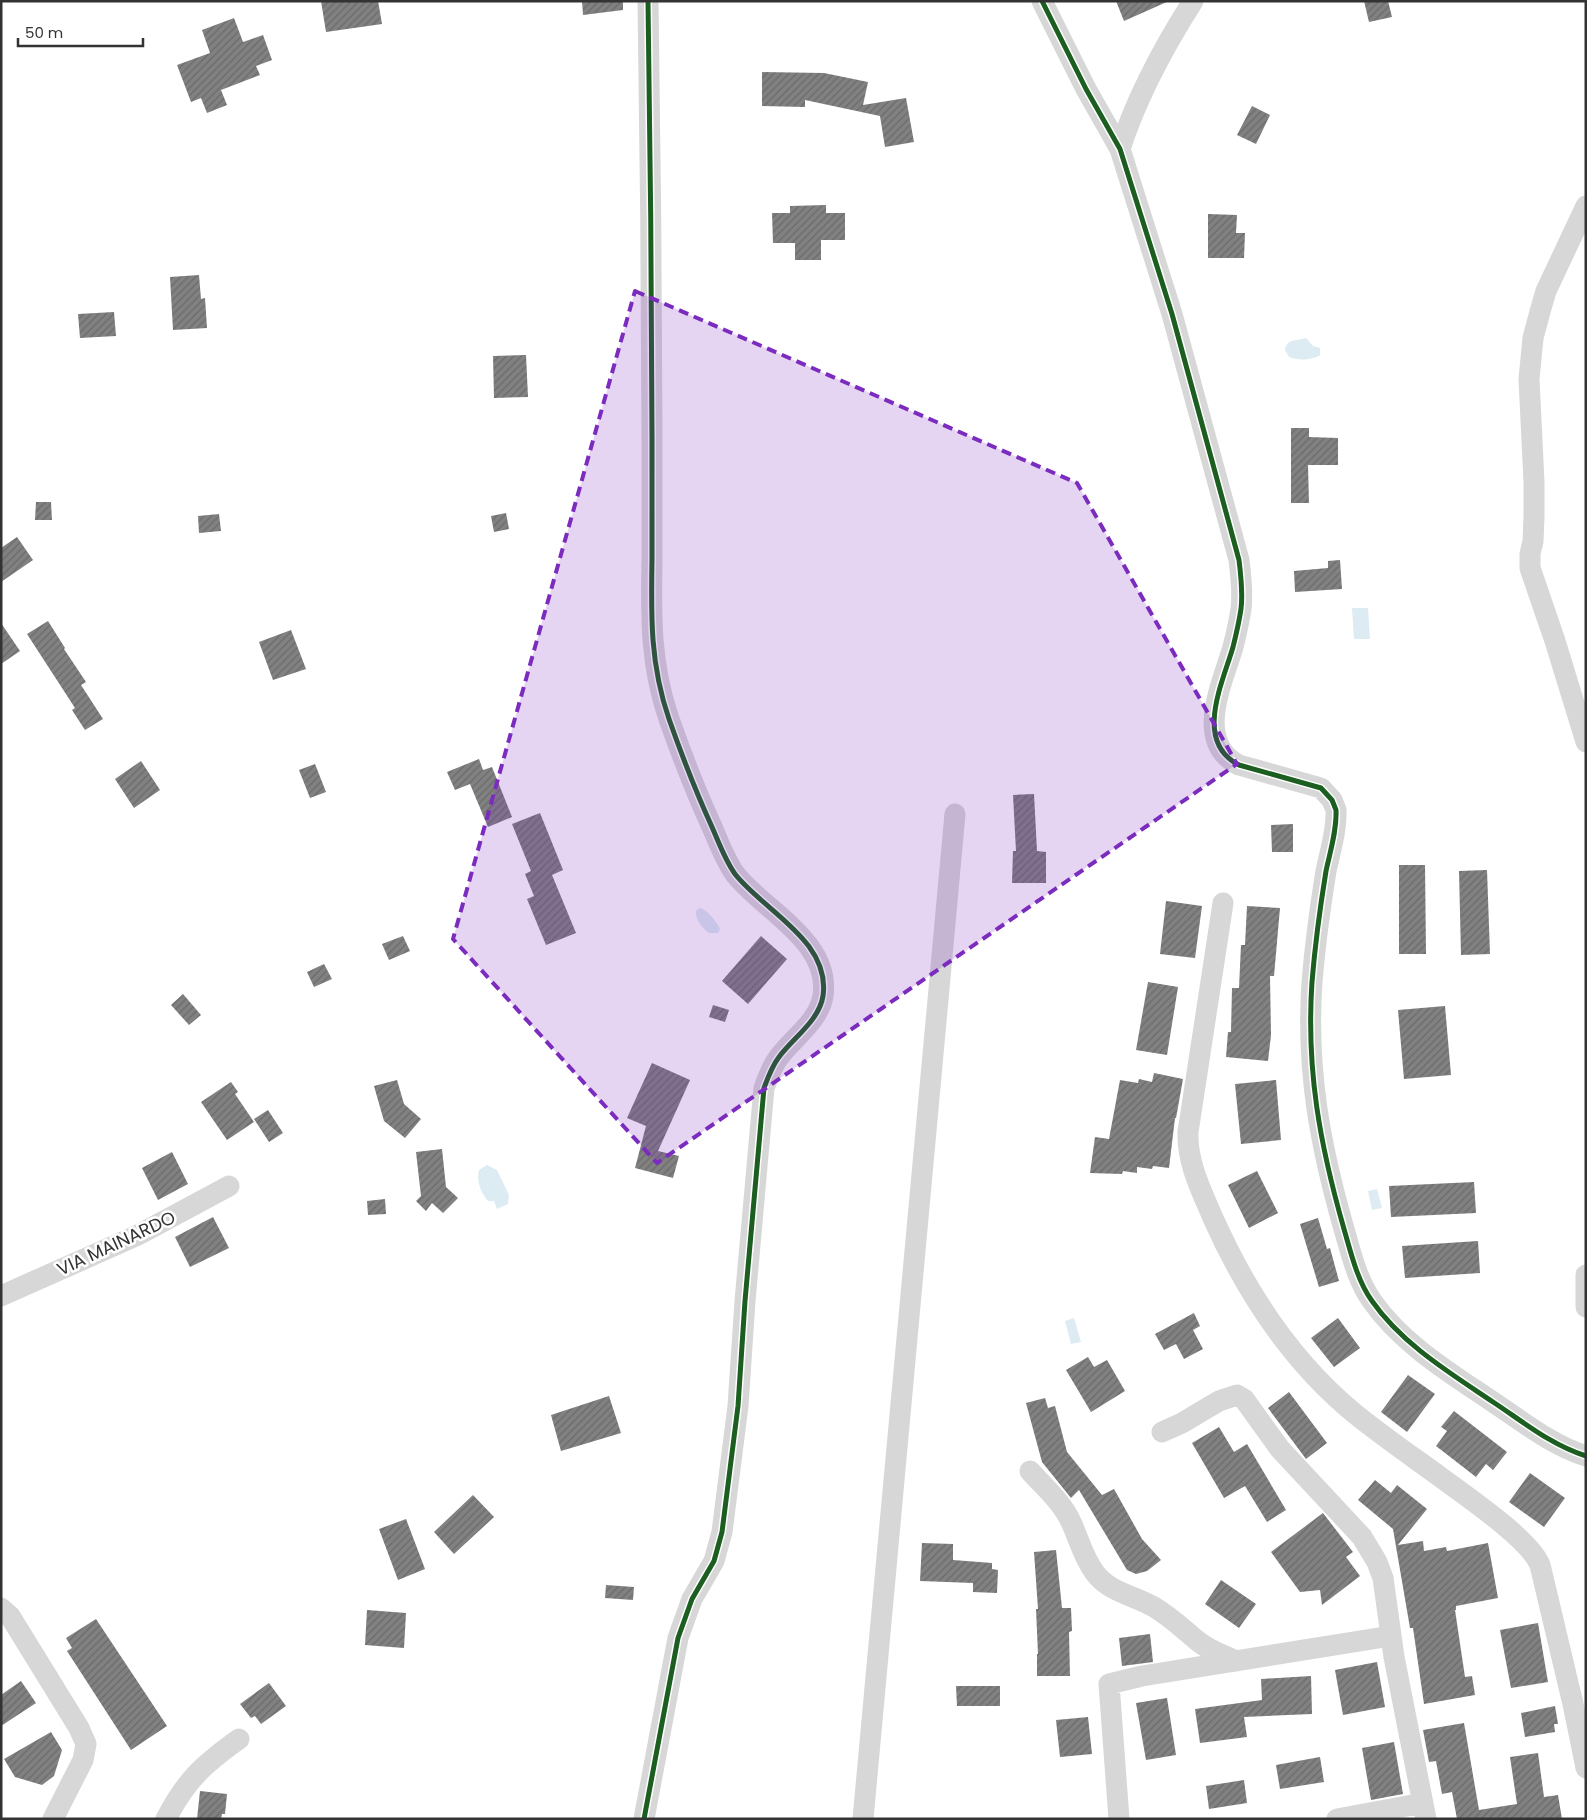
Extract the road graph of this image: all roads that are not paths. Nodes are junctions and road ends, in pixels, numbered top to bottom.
1 (648, 1) edge
2 (1042, 1) edge
3 (1193, 1) edge
4 (1120, 149) junction
5 (1586, 206) edge
6 (1586, 742) edge
7 (955, 814) dead end
8 (1224, 903) dead end
9 (229, 1186) dead end
10 (1586, 1275) edge
11 (1, 1296) edge
12 (1586, 1307) edge
13 (1162, 1432) dead end
14 (1586, 1456) edge
15 (1030, 1471) dead end
16 (1, 1608) edge
17 (1391, 1636) junction
18 (1236, 1661) junction
19 (238, 1739) dead end
20 (1586, 1768) edge
21 (1424, 1811) edge
22 (53, 1819) edge
23 (166, 1819) edge
24 (644, 1819) edge
25 (862, 1819) edge
26 (1119, 1819) edge
27 (1337, 1819) edge

1 - 24 street
2 - 4 street
3 - 4 street
4 - 14 street
5 - 6 street
7 - 25 street
8 - 20 street
9 - 11 street, VIA MAINARDO
10 - 12 street
13 - 17 street
15 - 18 street
16 - 22 street
17 - 18 street
17 - 21 street
18 - 26 street
19 - 23 street
21 - 27 street

